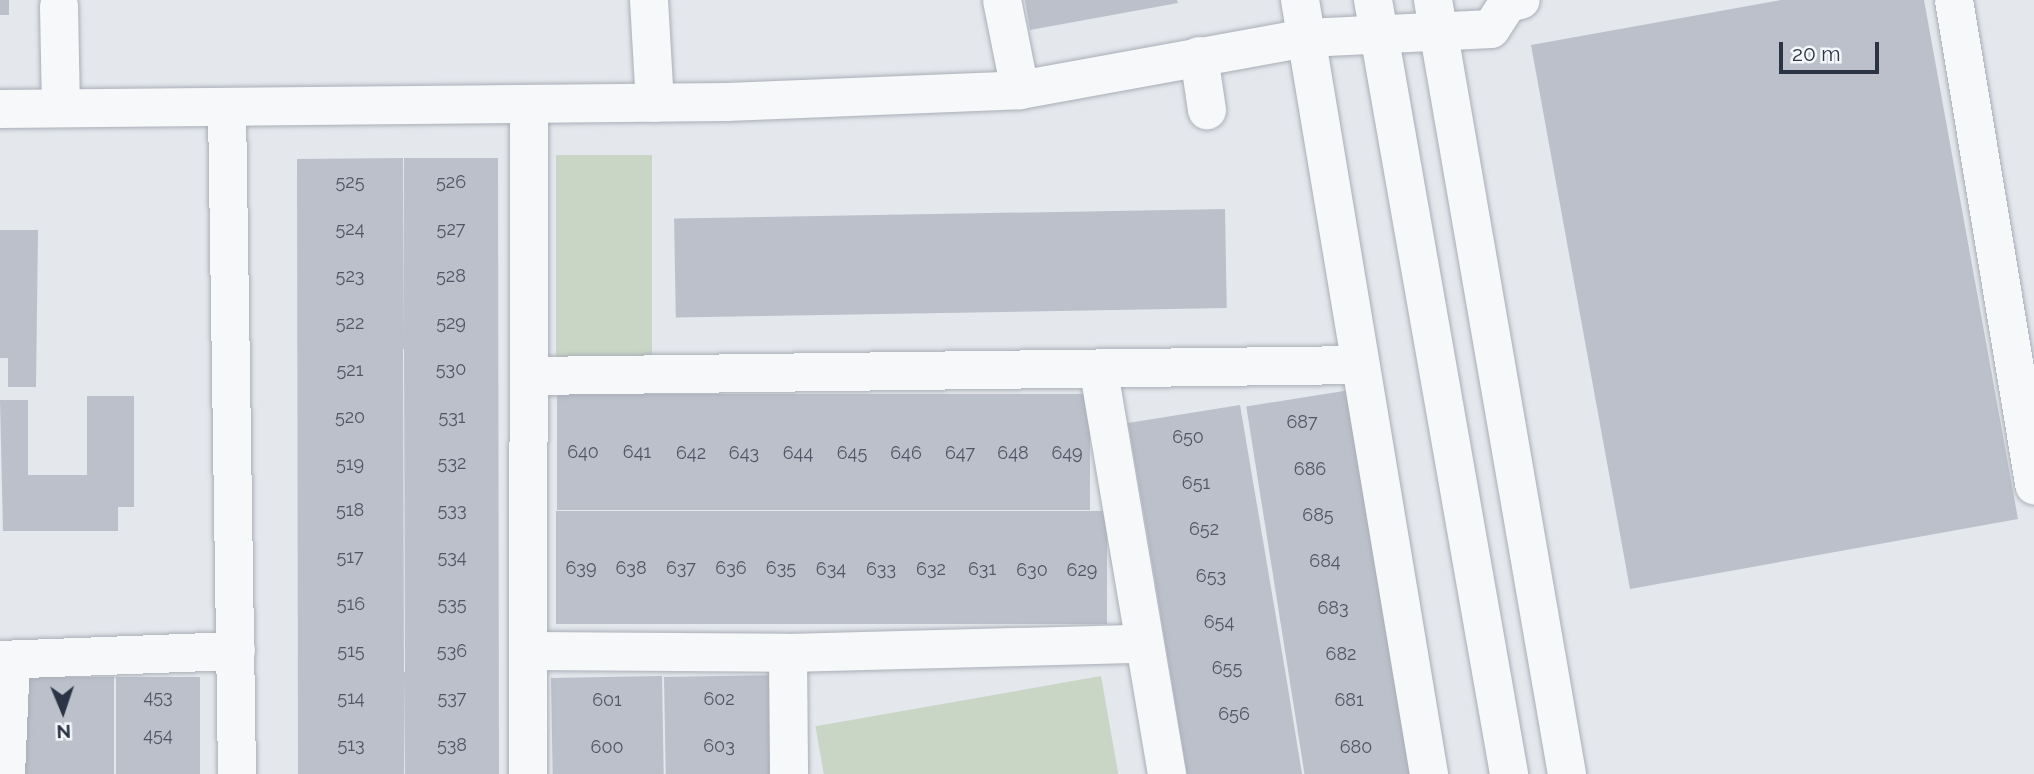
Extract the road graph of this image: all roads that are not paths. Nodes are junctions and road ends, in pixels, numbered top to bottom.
1 (649, 0) edge
2 (1002, 0) edge
3 (1300, 0) edge
4 (1954, 0) edge
5 (1512, 1) edge
6 (59, 6) dead end
7 (1375, 16) edge
8 (1436, 17) edge
9 (1307, 37) junction
10 (1199, 55) junction
11 (1020, 90) junction
12 (654, 103) junction
13 (529, 105) junction
14 (227, 107) junction
15 (61, 108) junction
16 (0, 109) edge
17 (1207, 110) dead end
18 (1359, 365) junction
19 (1099, 372) junction
20 (531, 376) junction
21 (2034, 485) edge
22 (1142, 644) junction
23 (236, 651) junction
24 (530, 651) junction
25 (788, 653) junction
26 (5, 660) edge
27 (6, 774) edge
28 (237, 774) edge
29 (528, 774) edge
30 (789, 774) edge
31 (1167, 774) edge
32 (1429, 774) edge
33 (1509, 774) edge
34 (1567, 774) edge

1 - 12 street
2 - 11 street
3 - 9 street
4 - 21 street
5 - 8 street
6 - 15 street
7 - 8 street
7 - 9 street
7 - 33 street
8 - 34 street
9 - 10 street
9 - 18 street
10 - 11 street
10 - 17 street
11 - 12 street
12 - 13 street
13 - 14 street
13 - 20 street
14 - 15 street
14 - 23 street
15 - 16 street
18 - 19 street
18 - 32 street
19 - 20 street
19 - 22 street
20 - 24 street
22 - 25 street
22 - 31 street
23 - 26 street
23 - 28 street
24 - 25 street
24 - 29 street
25 - 30 street
26 - 27 street

